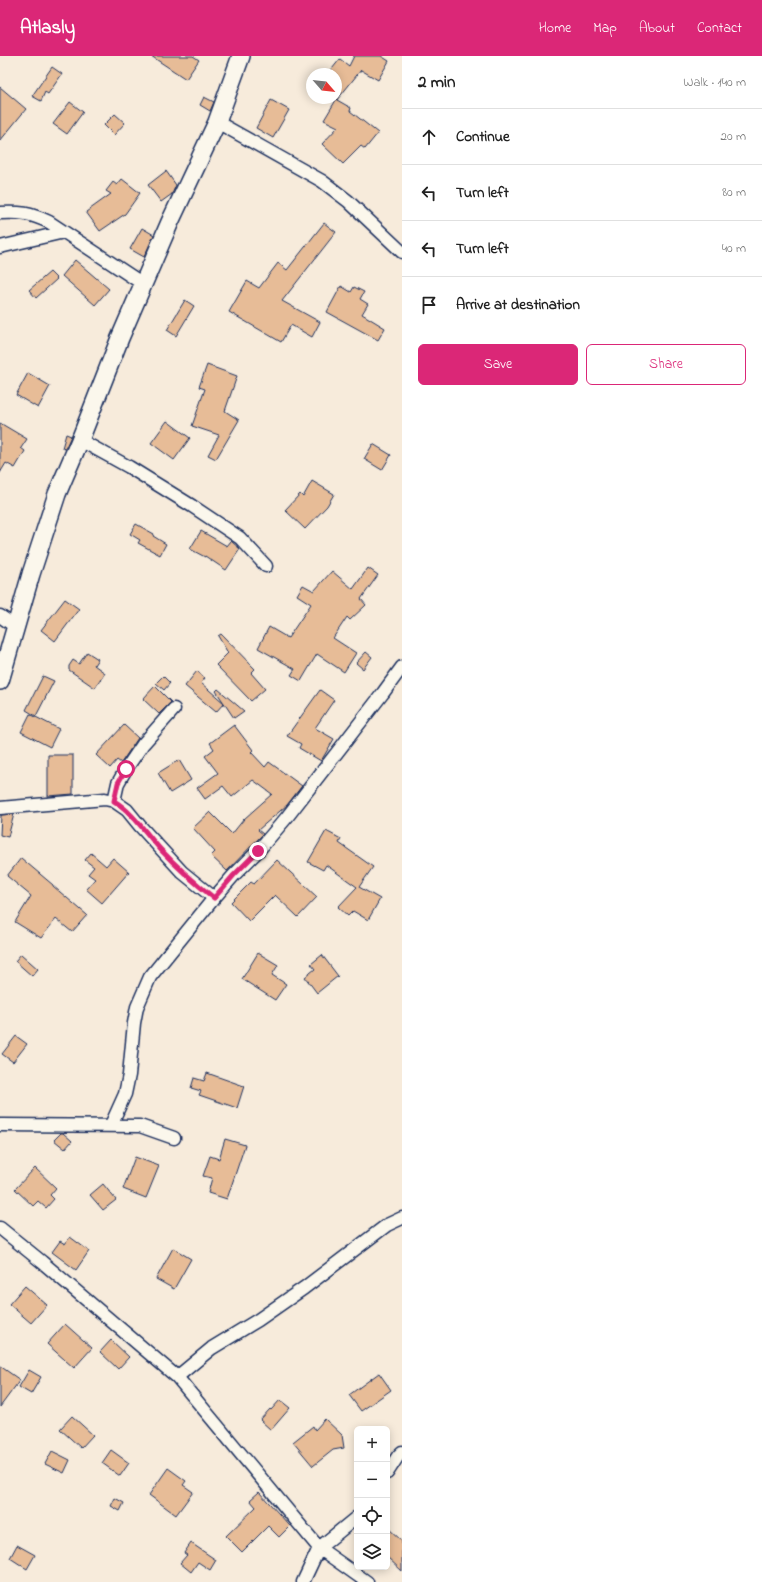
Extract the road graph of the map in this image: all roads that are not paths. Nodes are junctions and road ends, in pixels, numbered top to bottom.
1 (241, 56) edge
2 (217, 122) junction
3 (0, 213) edge
4 (64, 232) junction
5 (0, 247) edge
6 (402, 252) edge
7 (143, 284) junction
8 (80, 440) junction
9 (266, 566) dead end
10 (0, 616) edge
11 (16, 627) junction
12 (402, 667) edge
13 (0, 681) edge
14 (174, 709) dead end
15 (114, 801) junction
16 (0, 808) edge
17 (214, 898) junction
18 (0, 1125) edge
19 (111, 1125) junction
20 (174, 1138) dead end
21 (402, 1218) edge
22 (0, 1228) edge
23 (177, 1377) junction
24 (402, 1452) edge
25 (390, 1468) edge
26 (354, 1519) edge
27 (319, 1548) junction
28 (303, 1582) edge
29 (367, 1582) edge

1 - 2 street
2 - 6 street
2 - 7 street
3 - 4 street
4 - 5 street
4 - 7 street
7 - 8 street
8 - 9 street
8 - 11 street
10 - 11 street
11 - 13 street
12 - 17 street
14 - 15 street
15 - 16 street
15 - 17 street
17 - 19 street
18 - 19 street
19 - 20 street
21 - 23 street
22 - 23 street
23 - 27 street
24 - 25 street
26 - 27 street
27 - 28 street
27 - 29 street

